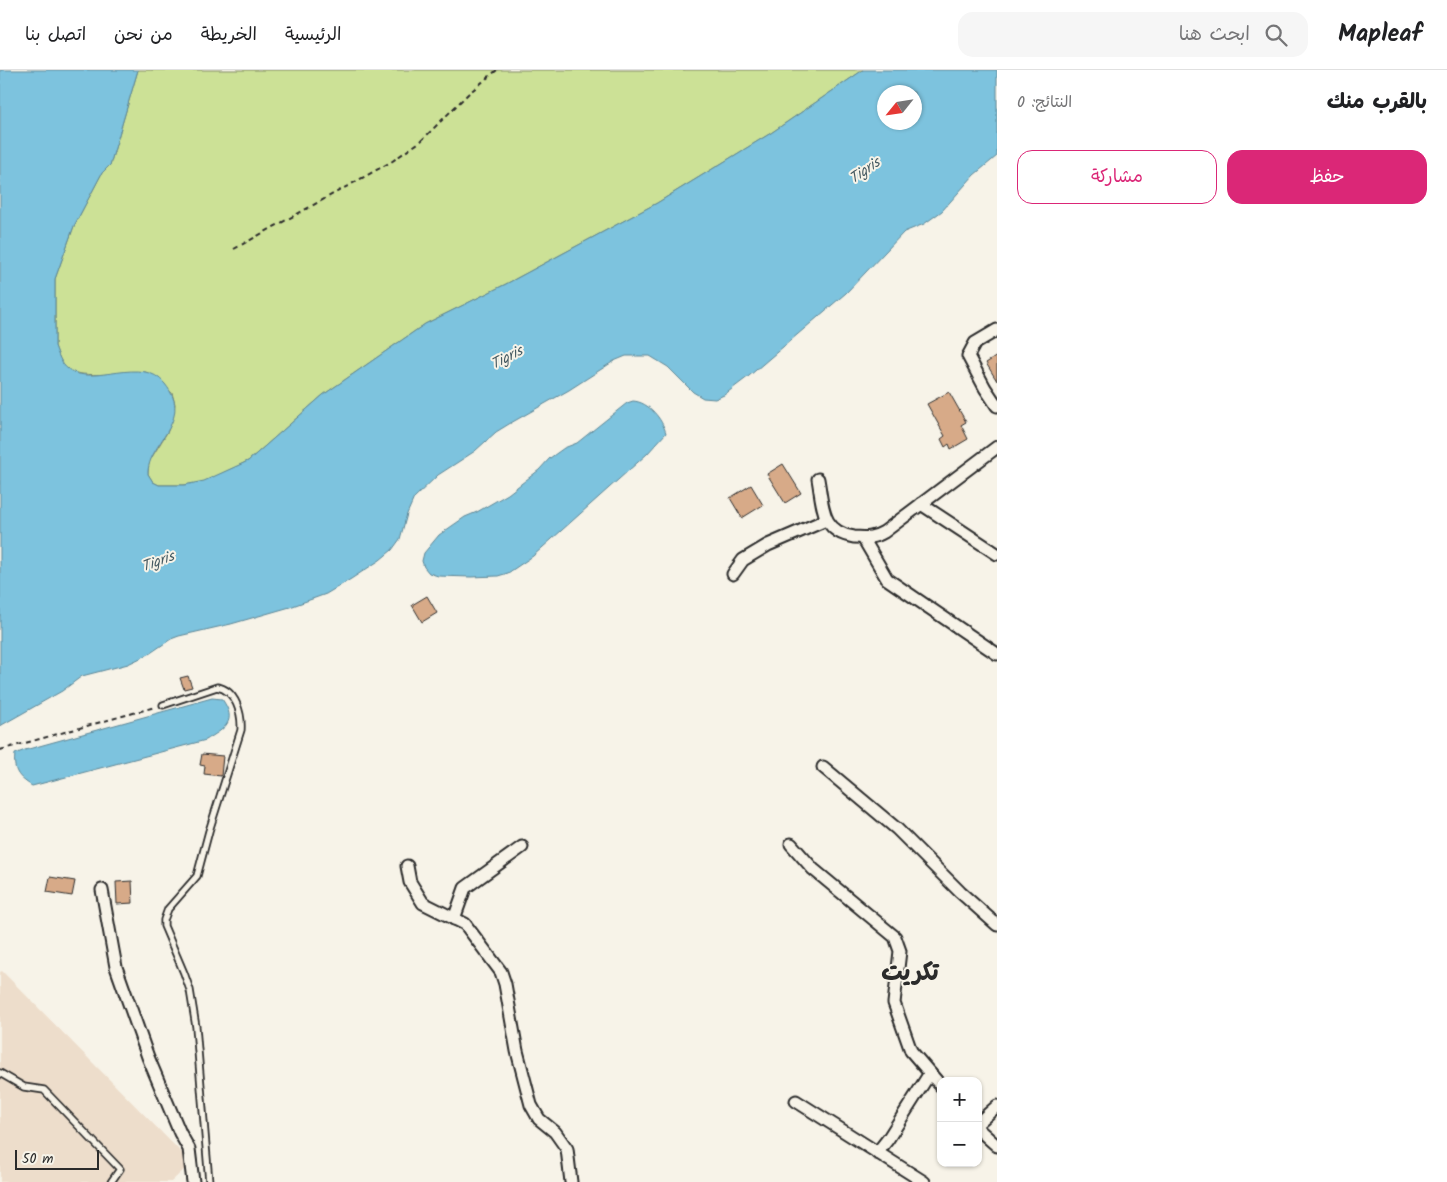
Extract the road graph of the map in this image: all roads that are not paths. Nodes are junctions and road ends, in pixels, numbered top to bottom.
1 (997, 330) edge
2 (997, 406) edge
3 (997, 447) edge
4 (818, 479) dead end
5 (921, 504) junction
6 (826, 520) junction
7 (863, 538) junction
8 (997, 554) edge
9 (734, 574) dead end
10 (997, 654) edge
11 (162, 705) road end
12 (823, 767) dead end
13 (791, 844) dead end
14 (522, 847) dead end
15 (407, 866) dead end
16 (102, 890) dead end
17 (454, 919) junction
18 (997, 925) edge
19 (0, 1073) edge
20 (930, 1073) junction
21 (937, 1081) edge
22 (796, 1101) dead end
23 (997, 1106) edge
24 (979, 1122) edge
25 (982, 1133) edge
26 (997, 1146) edge
27 (877, 1152) junction
28 (190, 1179) edge
29 (111, 1182) edge
30 (209, 1182) edge
31 (571, 1182) edge
32 (924, 1182) edge

1 - 2 street
3 - 5 street
4 - 6 street
5 - 7 street
5 - 8 street
6 - 7 street
6 - 9 street
7 - 10 street
11 - 30 lane
12 - 18 street
13 - 20 street
14 - 17 street
15 - 17 street
16 - 28 street
17 - 31 street
19 - 29 lane
20 - 21 street
20 - 27 street
22 - 27 street
23 - 24 street
25 - 26 street
27 - 32 street

